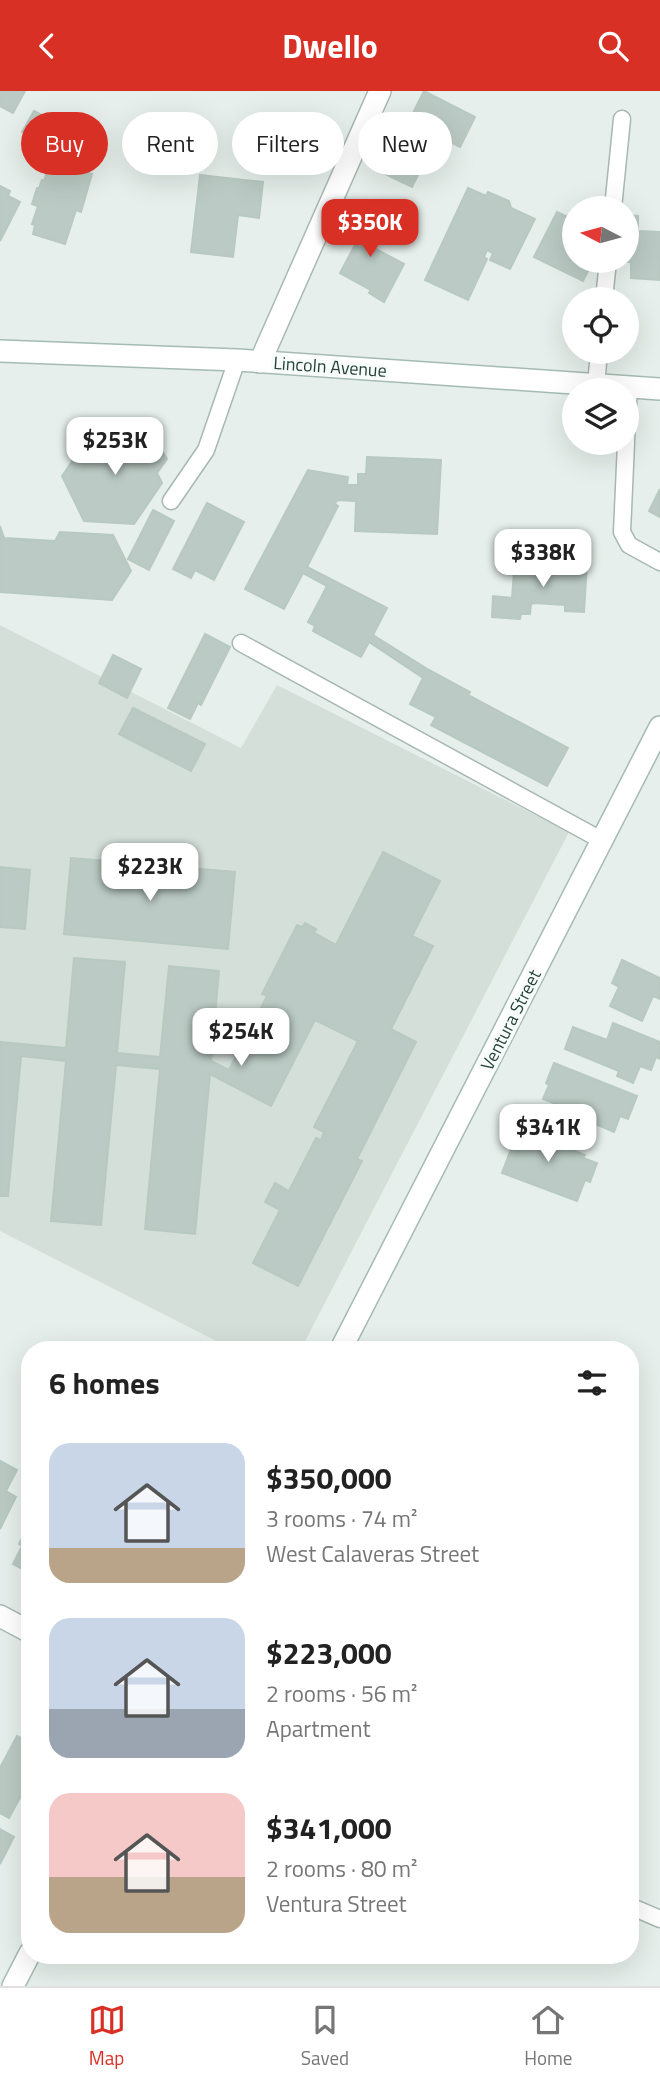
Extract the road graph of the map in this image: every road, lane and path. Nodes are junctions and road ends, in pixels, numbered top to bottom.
1 (380, 91) edge
2 (622, 119) dead end
3 (614, 196) edge
4 (0, 351) edge
5 (237, 360) junction
6 (260, 362) junction
7 (562, 383) edge
8 (639, 388) edge
9 (660, 389) edge
10 (625, 455) edge
11 (171, 501) dead end
12 (660, 562) edge
13 (242, 643) dead end
14 (660, 727) edge
15 (603, 841) junction
16 (345, 1341) edge
17 (0, 1616) edge
18 (21, 1627) edge
19 (639, 1910) edge
20 (660, 1919) edge
21 (24, 1964) edge
22 (13, 1986) edge

1 - 6 street
2 - 3 lane
4 - 5 street, Lincoln Avenue
5 - 6 street, Lincoln Avenue
5 - 11 lane
6 - 7 street, Lincoln Avenue
8 - 9 street, Lincoln Avenue
10 - 12 lane
13 - 15 lane
14 - 15 street, Ventura Street
15 - 16 street, Ventura Street
17 - 18 street
19 - 20 lane
21 - 22 street

